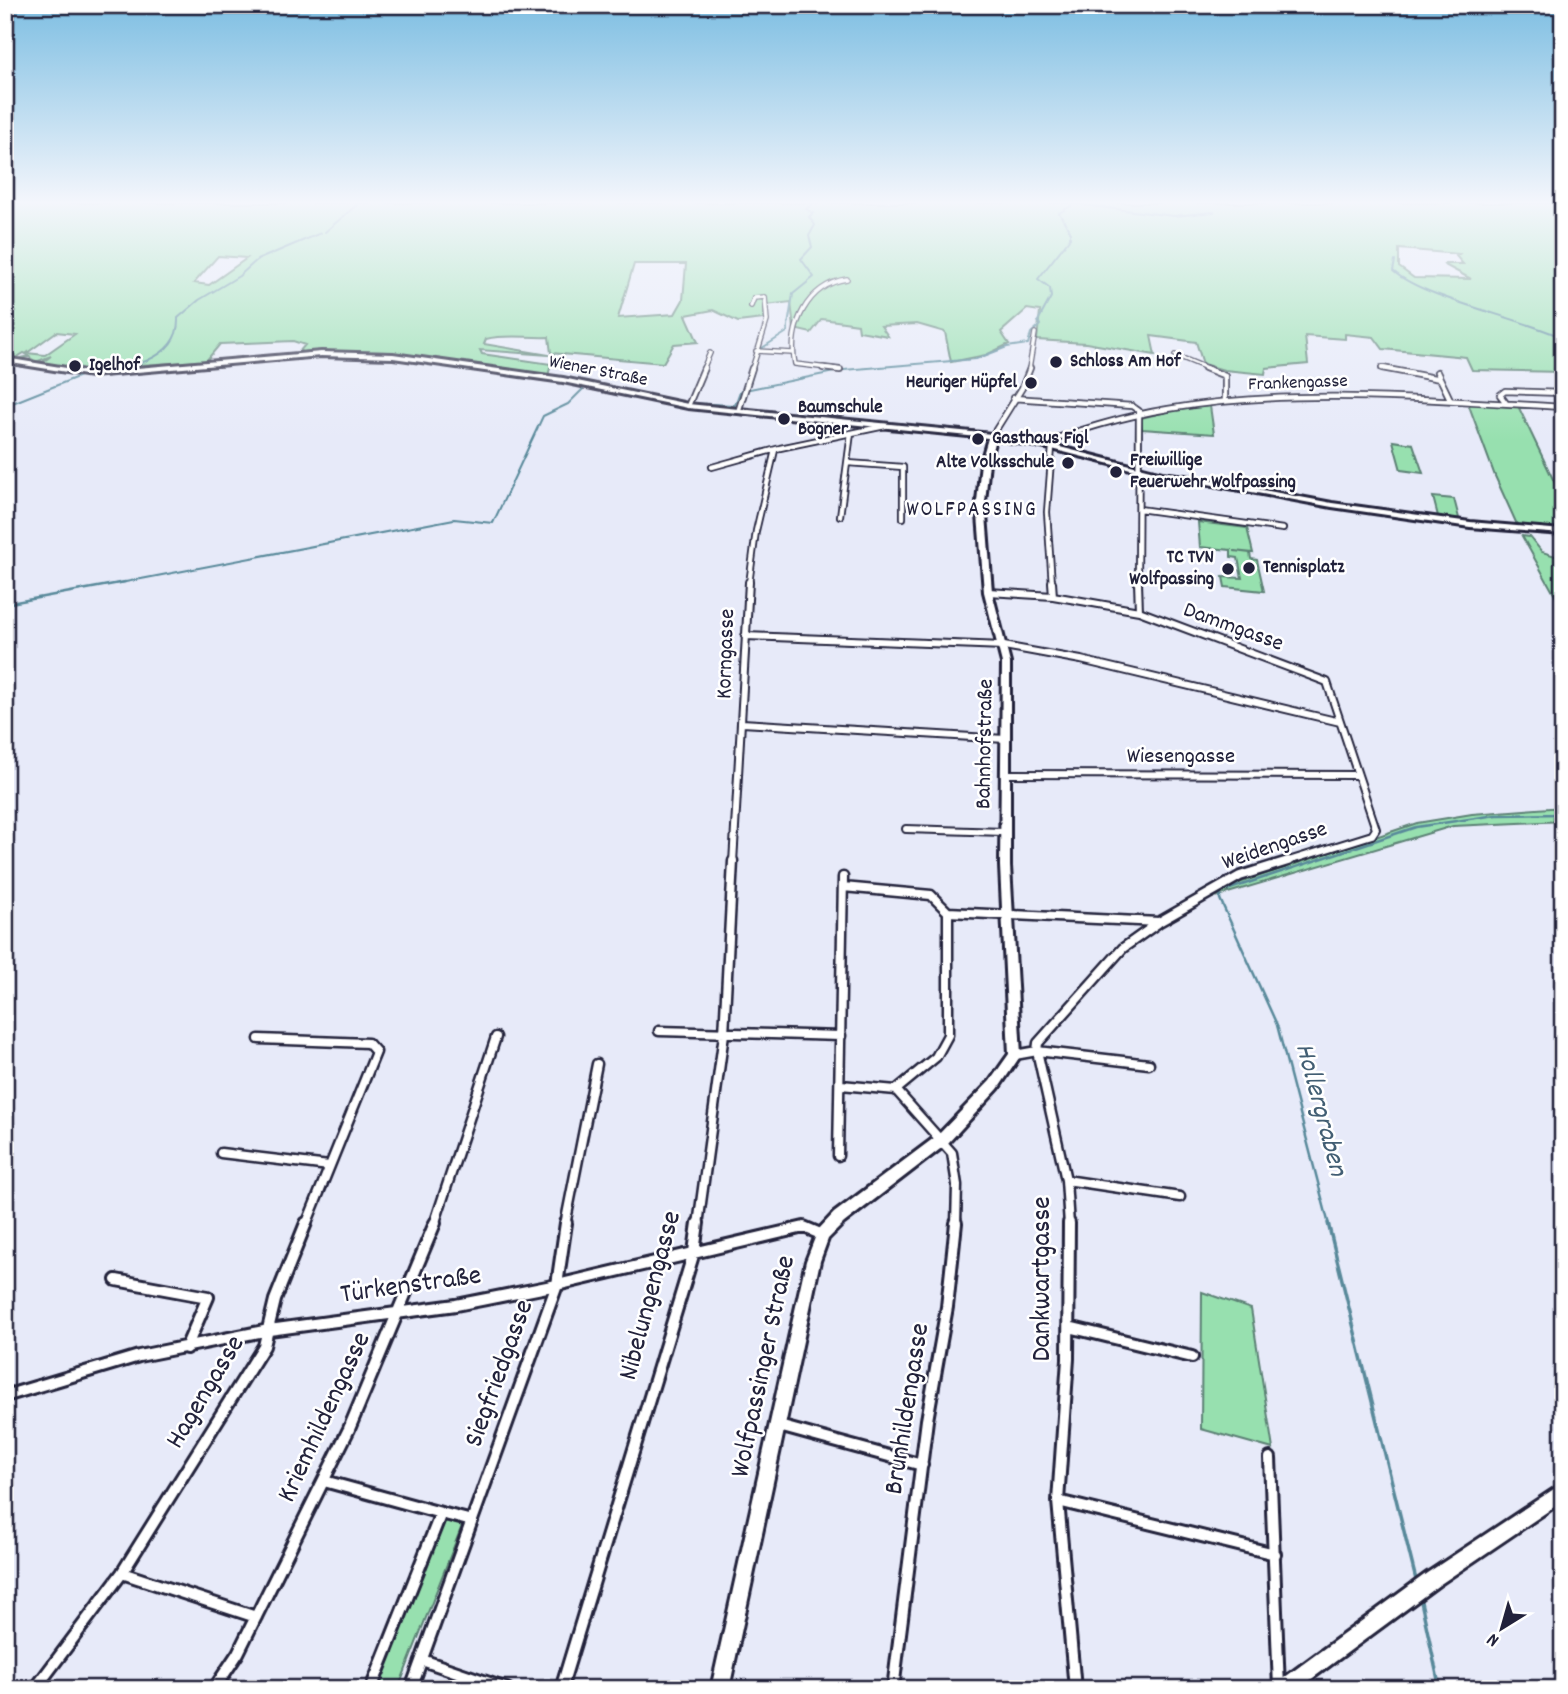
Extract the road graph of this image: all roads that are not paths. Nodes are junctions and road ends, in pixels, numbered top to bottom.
1 (830, 282) edge
2 (751, 306) dead end
3 (1035, 333) dead end
4 (758, 351) junction
5 (710, 353) dead end
6 (793, 353) junction
7 (1175, 355) dead end
8 (5, 360) edge
9 (1382, 368) dead end
10 (840, 370) dead end
11 (1437, 372) dead end
12 (1440, 379) junction
13 (1563, 393) edge
14 (1013, 398) junction
15 (1450, 399) junction
16 (1225, 401) junction
17 (1506, 403) junction
18 (689, 404) junction
19 (1563, 407) edge
20 (739, 409) junction
21 (1138, 414) junction
22 (885, 426) junction
23 (851, 433) junction
24 (992, 436) junction
25 (1039, 444) junction
26 (1052, 447) junction
27 (775, 450) junction
28 (848, 463) junction
29 (712, 467) dead end
30 (1140, 469) junction
31 (1139, 509) junction
32 (840, 516) dead end
33 (903, 518) dead end
34 (1283, 529) dead end
35 (1563, 533) edge
36 (988, 592) junction
37 (1053, 596) junction
38 (1139, 611) junction
39 (745, 636) junction
40 (1004, 646) junction
41 (1340, 722) junction
42 (742, 723) junction
43 (1005, 739) junction
44 (1004, 774) junction
45 (1357, 775) junction
46 (1373, 815) joint
47 (906, 829) dead end
48 (1004, 832) junction
49 (733, 862) joint
50 (948, 912) junction
51 (1010, 915) junction
52 (1159, 922) junction
53 (659, 1031) dead end
54 (724, 1034) junction
55 (841, 1036) junction
56 (496, 1037) dead end
57 (259, 1038) dead end
58 (1037, 1051) junction
59 (1015, 1055) junction
60 (597, 1064) dead end
61 (1149, 1064) dead end
62 (841, 1085) junction
63 (896, 1090) junction
64 (943, 1139) junction
65 (221, 1153) dead end
66 (838, 1156) dead end
67 (329, 1166) junction
68 (1066, 1180) junction
69 (1180, 1197) dead end
70 (823, 1235) junction
71 (694, 1252) junction
72 (116, 1280) dead end
73 (557, 1285) junction
74 (399, 1312) junction
75 (1069, 1328) junction
76 (269, 1330) junction
77 (186, 1348) junction
78 (1192, 1357) dead end
79 (5, 1396) edge
80 (779, 1426) junction
81 (1270, 1458) dead end
82 (922, 1465) junction
83 (324, 1481) junction
84 (1563, 1491) edge
85 (1058, 1501) junction
86 (441, 1513) junction
87 (472, 1521) junction
88 (1275, 1554) junction
89 (122, 1573) junction
90 (256, 1617) junction
91 (422, 1660) junction
92 (35, 1689) edge
93 (214, 1689) edge
94 (371, 1689) edge
95 (411, 1689) edge
96 (507, 1689) edge
97 (561, 1689) edge
98 (720, 1689) edge
99 (893, 1689) edge
100 (1075, 1689) edge
101 (1281, 1689) edge

1 - 6 street
2 - 4 street
3 - 14 street
4 - 6 street
4 - 20 street
5 - 18 street
6 - 10 street
7 - 16 street
8 - 18 main road, Wiener Straße
9 - 12 street
11 - 12 street
12 - 15 street
13 - 17 street
14 - 21 street
14 - 24 street
15 - 16 street, Frankengasse
15 - 17 street, Frankengasse
16 - 21 street, Frankengasse
17 - 19 street, Frankengasse
18 - 20 main road, Wiener Straße
20 - 22 main road, Wiener Straße
21 - 25 street, Frankengasse
21 - 30 street
22 - 23 street
22 - 24 main road, Wiener Straße
23 - 27 street
23 - 28 street
24 - 25 main road, Wiener Straße
24 - 36 main road, Bahnhofstraße
25 - 26 main road, Wiener Straße
26 - 30 main road, Wiener Straße
26 - 37 street
27 - 29 street
27 - 39 street, Korngasse
28 - 32 street
28 - 33 street
30 - 31 street
30 - 35 main road, Wiener Straße
31 - 34 street
31 - 38 street
36 - 37 street, Dammgasse
36 - 40 main road, Bahnhofstraße
37 - 38 street, Dammgasse
38 - 41 street, Dammgasse
39 - 40 street
39 - 42 street, Korngasse
40 - 41 street
40 - 43 main road, Bahnhofstraße
41 - 45 street, Dammgasse
42 - 43 street
42 - 49 street, Korngasse
43 - 44 main road, Bahnhofstraße
44 - 45 street, Wiesengasse
44 - 48 main road, Bahnhofstraße
45 - 46 street, Dammgasse
46 - 52 street, Weidengasse
47 - 48 street
48 - 51 main road, Bahnhofstraße
49 - 54 street, Nibelungengasse
50 - 51 street
50 - 55 street
50 - 63 street
51 - 52 street
51 - 59 main road, Bahnhofstraße
52 - 58 street
53 - 54 street
54 - 55 street
54 - 71 street, Nibelungengasse
55 - 62 street
56 - 74 street, Kriemhildengasse
57 - 67 street, Hagengasse
58 - 59 street
58 - 61 street
58 - 68 street, Dankwartgasse
59 - 64 main road, Wolfpassinger Straße
60 - 73 street, Siegfriedgasse
62 - 63 street
62 - 66 street
63 - 64 street
64 - 70 main road, Wolfpassinger Straße
64 - 82 street, Brunhildengasse
65 - 67 street
67 - 76 street, Hagengasse
68 - 69 street
68 - 75 street, Dankwartgasse
70 - 71 street, Türkenstraße
70 - 80 main road, Wolfpassinger Straße
71 - 73 street, Türkenstraße
71 - 97 street, Nibelungengasse
72 - 77 street
73 - 74 street, Türkenstraße
73 - 87 street, Siegfriedgasse
74 - 76 street, Türkenstraße
74 - 83 street, Kriemhildengasse
75 - 78 street
75 - 85 street, Dankwartgasse
76 - 77 street, Türkenstraße
76 - 89 street, Hagengasse
77 - 79 street, Türkenstraße
80 - 82 street
80 - 98 main road, Wolfpassinger Straße
81 - 88 street
82 - 99 street, Brunhildengasse
83 - 86 street
83 - 90 street, Kriemhildengasse
84 - 101 main road
85 - 88 street
85 - 100 street, Dankwartgasse
86 - 87 street
86 - 94 street
87 - 91 street, Siegfriedgasse
88 - 101 street
89 - 90 street
89 - 92 street, Hagengasse
90 - 93 street, Kriemhildengasse
91 - 95 street, Siegfriedgasse
91 - 96 street

